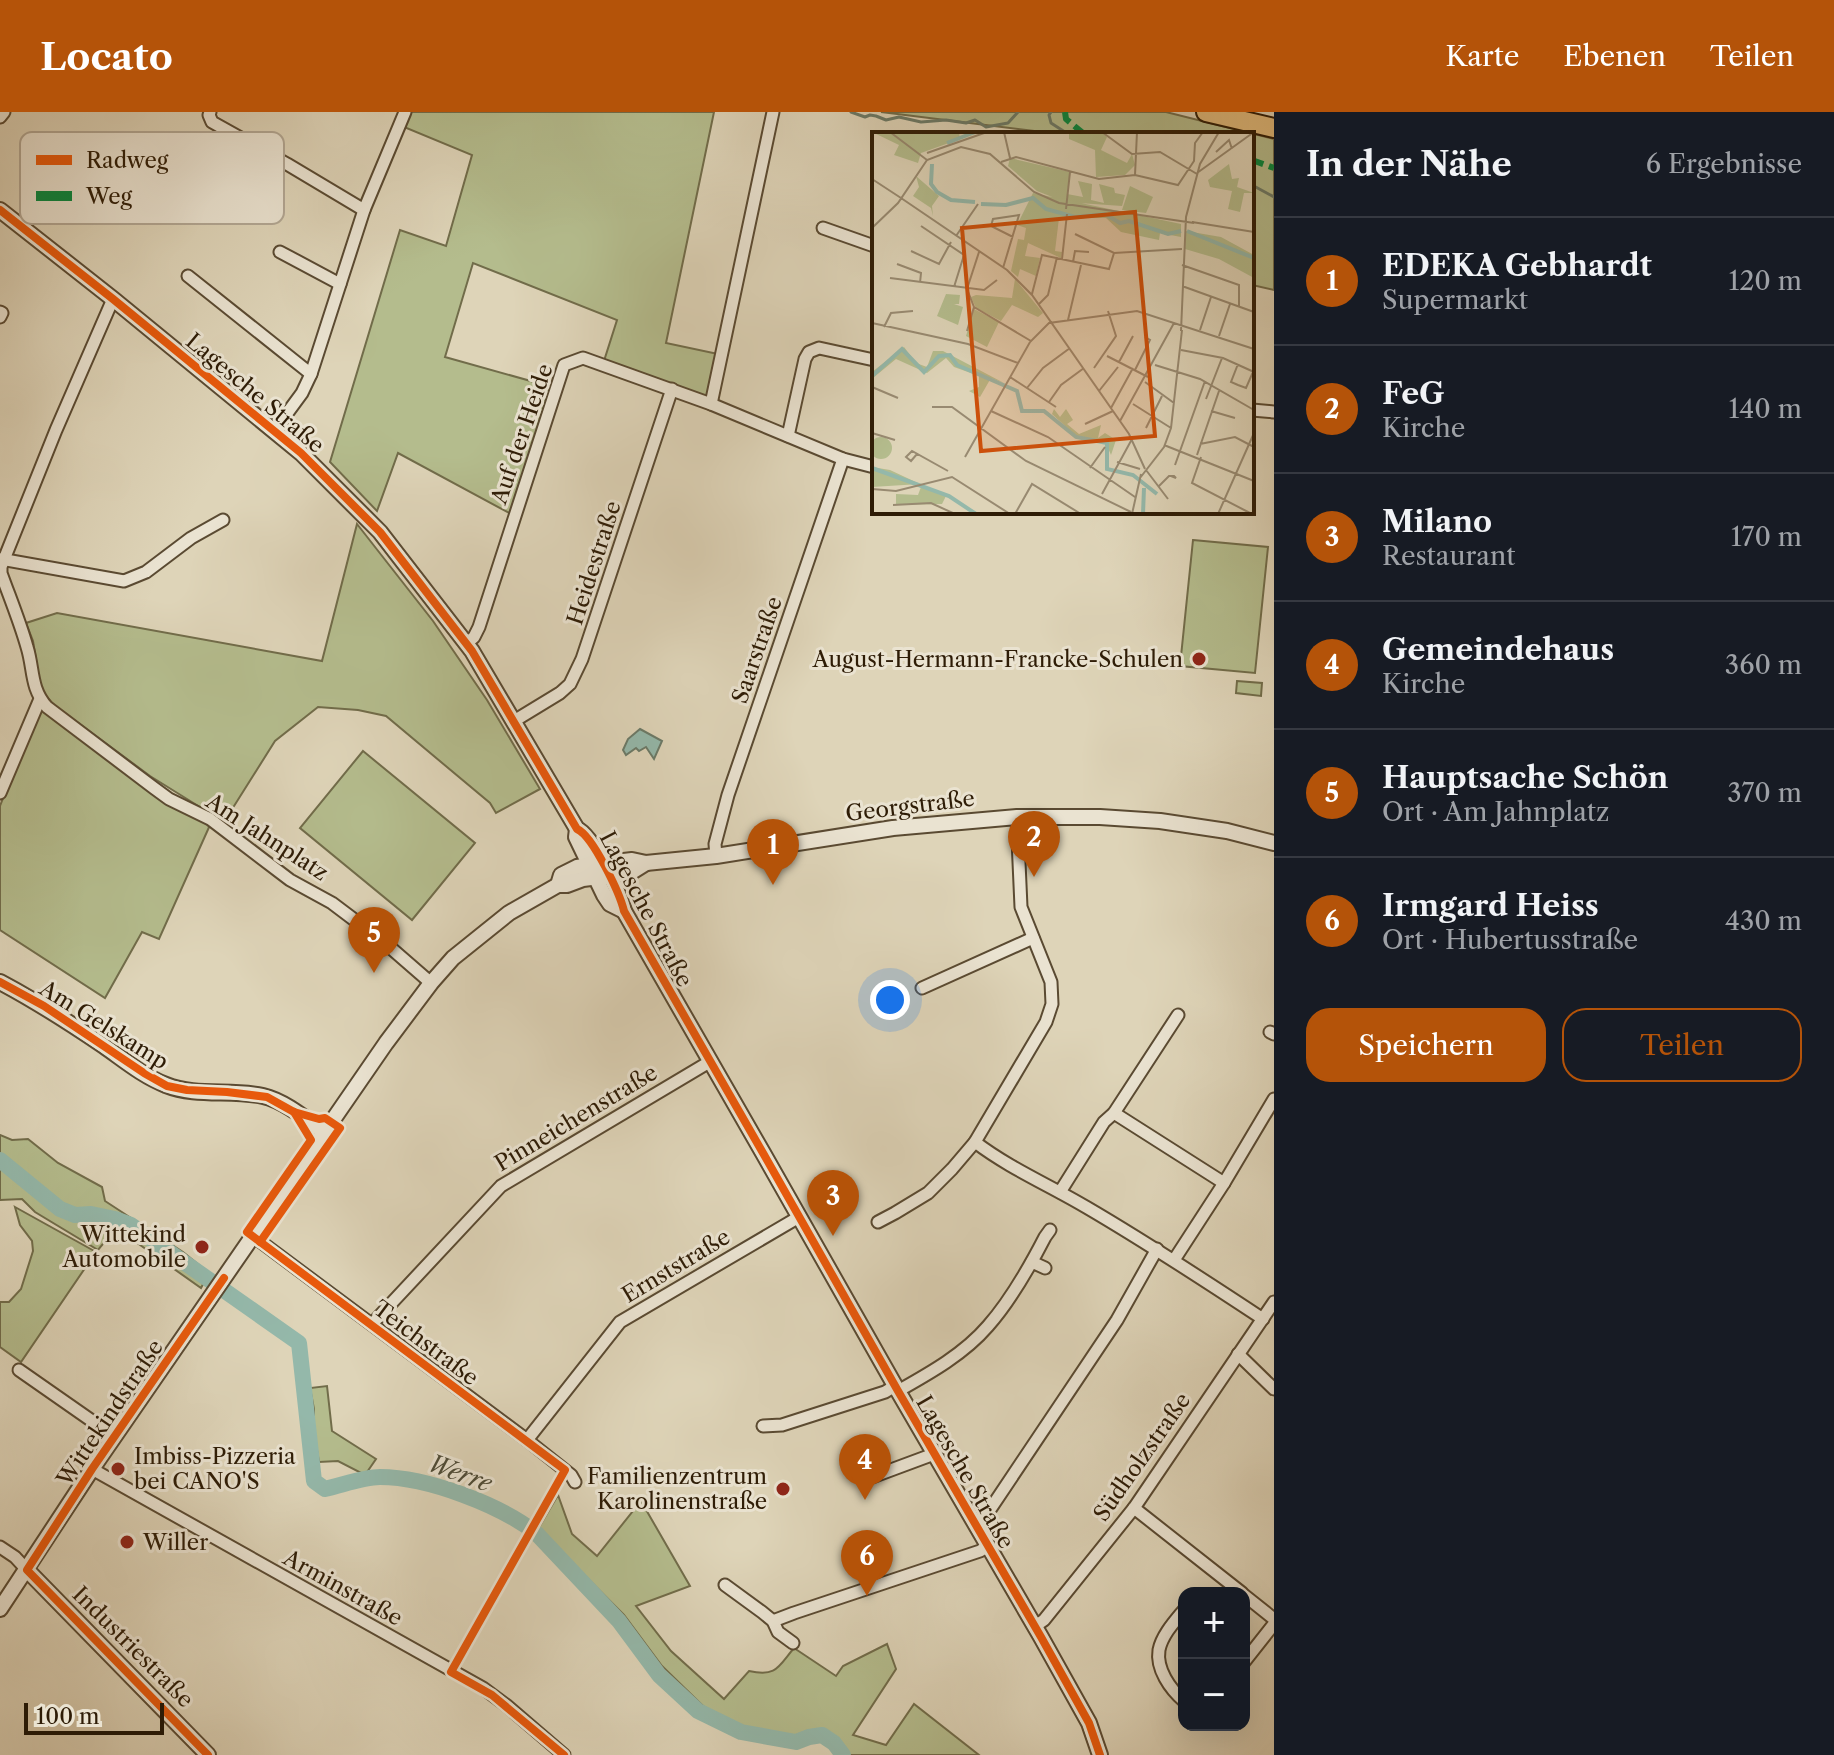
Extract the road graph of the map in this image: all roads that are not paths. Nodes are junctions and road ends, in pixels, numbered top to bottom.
1 (210, 112) edge
2 (405, 112) edge
3 (773, 112) edge
4 (1206, 112) edge
5 (1274, 128) edge
6 (230, 132) edge
7 (284, 162) edge
8 (0, 210) edge
9 (364, 210) junction
10 (823, 228) dead end
11 (872, 245) edge
12 (280, 252) dead end
13 (188, 276) dead end
14 (340, 284) junction
15 (113, 299) junction
16 (872, 360) edge
17 (311, 374) junction
18 (672, 389) junction
19 (711, 404) junction
20 (1254, 410) edge
21 (1274, 412) edge
22 (274, 431) junction
23 (788, 436) junction
24 (843, 459) junction
25 (872, 466) edge
26 (223, 520) dead end
27 (2, 559) edge
28 (466, 644) junction
29 (40, 699) junction
30 (514, 721) junction
31 (0, 793) edge
32 (1017, 817) junction
33 (1274, 843) edge
34 (716, 856) junction
35 (599, 870) junction
36 (1033, 938) junction
37 (0, 982) edge
38 (431, 983) junction
39 (922, 988) dead end
40 (1178, 1015) dead end
41 (711, 1061) junction
42 (1274, 1099) edge
43 (1114, 1113) junction
44 (325, 1133) junction
45 (975, 1142) junction
46 (1224, 1183) junction
47 (1060, 1192) junction
48 (799, 1217) junction
49 (878, 1222) dead end
50 (1050, 1230) dead end
51 (253, 1236) junction
52 (1157, 1249) junction
53 (1174, 1260) junction
54 (1032, 1262) junction
55 (1045, 1268) dead end
56 (1274, 1302) edge
57 (1263, 1319) junction
58 (372, 1324) junction
59 (1238, 1354) junction
60 (19, 1370) dead end
61 (896, 1388) junction
62 (1274, 1389) edge
63 (763, 1426) dead end
64 (115, 1437) junction
65 (527, 1440) junction
66 (934, 1454) junction
67 (92, 1469) junction
68 (864, 1480) dead end
69 (575, 1482) dead end
70 (1134, 1508) junction
71 (975, 1524) junction
72 (988, 1546) junction
73 (0, 1547) edge
74 (27, 1570) junction
75 (725, 1585) dead end
76 (1225, 1587) edge
77 (1250, 1600) edge
78 (0, 1609) edge
79 (1178, 1618) edge
80 (773, 1621) junction
81 (1274, 1622) edge
82 (1034, 1627) junction
83 (793, 1643) dead end
84 (1246, 1659) edge
85 (1178, 1696) edge
86 (208, 1755) edge
87 (564, 1755) edge
88 (1100, 1755) edge

1 - 6 street
2 - 9 street
3 - 19 street
4 - 5 main road
7 - 9 street
8 - 15 street, Lagesche Straße
9 - 14 street
10 - 11 street
12 - 14 street
13 - 17 street
14 - 17 street
15 - 22 street, Lagesche Straße
15 - 27 street
16 - 23 street
17 - 22 street
18 - 19 street, Auf der Heide
18 - 28 street, Auf der Heide
18 - 30 street, Heidestraße
19 - 23 street, Auf der Heide
20 - 21 street
22 - 28 street, Lagesche Straße
23 - 24 street, Auf der Heide
24 - 25 street, Auf der Heide
24 - 34 street, Saarstraße
26 - 27 street
27 - 29 street
28 - 30 street, Lagesche Straße
29 - 31 street
29 - 38 street, Am Jahnplatz
30 - 35 street, Lagesche Straße
32 - 33 street, Georgstraße
32 - 34 street, Georgstraße
32 - 36 street
34 - 35 street, Georgstraße
35 - 38 street, Wittekindstraße
35 - 41 street, Lagesche Straße
36 - 39 street
36 - 45 street
37 - 44 street, Am Gelskamp
38 - 44 street, Wittekindstraße
40 - 43 street
41 - 48 street, Lagesche Straße
41 - 58 street, Pinneichenstraße
42 - 46 street
43 - 46 street
43 - 47 street
44 - 51 street, Wittekindstraße
45 - 47 street
45 - 49 street
46 - 53 street
47 - 52 street
48 - 61 street, Lagesche Straße
48 - 65 street, Ernststraße
50 - 54 street
51 - 58 street, Teichstraße
51 - 64 street, Wittekindstraße
52 - 53 street
52 - 71 street
53 - 57 street
54 - 55 street
54 - 61 street
56 - 57 street, Südholzstraße
57 - 59 street, Südholzstraße
58 - 65 street, Teichstraße
59 - 62 street
59 - 70 street, Südholzstraße
60 - 64 street
61 - 63 street
61 - 66 street, Lagesche Straße
64 - 67 street, Wittekindstraße
65 - 69 street, Teichstraße
66 - 68 street
66 - 71 street, Lagesche Straße
67 - 74 street, Wittekindstraße
67 - 87 street, Arminstraße
70 - 76 street
70 - 82 street, Südholzstraße
71 - 72 street, Lagesche Straße
72 - 80 street
72 - 82 street, Lagesche Straße
73 - 74 street
74 - 78 street, Wittekindstraße
74 - 86 street, Industriestraße
75 - 80 street
77 - 81 street
79 - 85 street
80 - 83 street
81 - 84 street
82 - 88 street, Lagesche Straße

